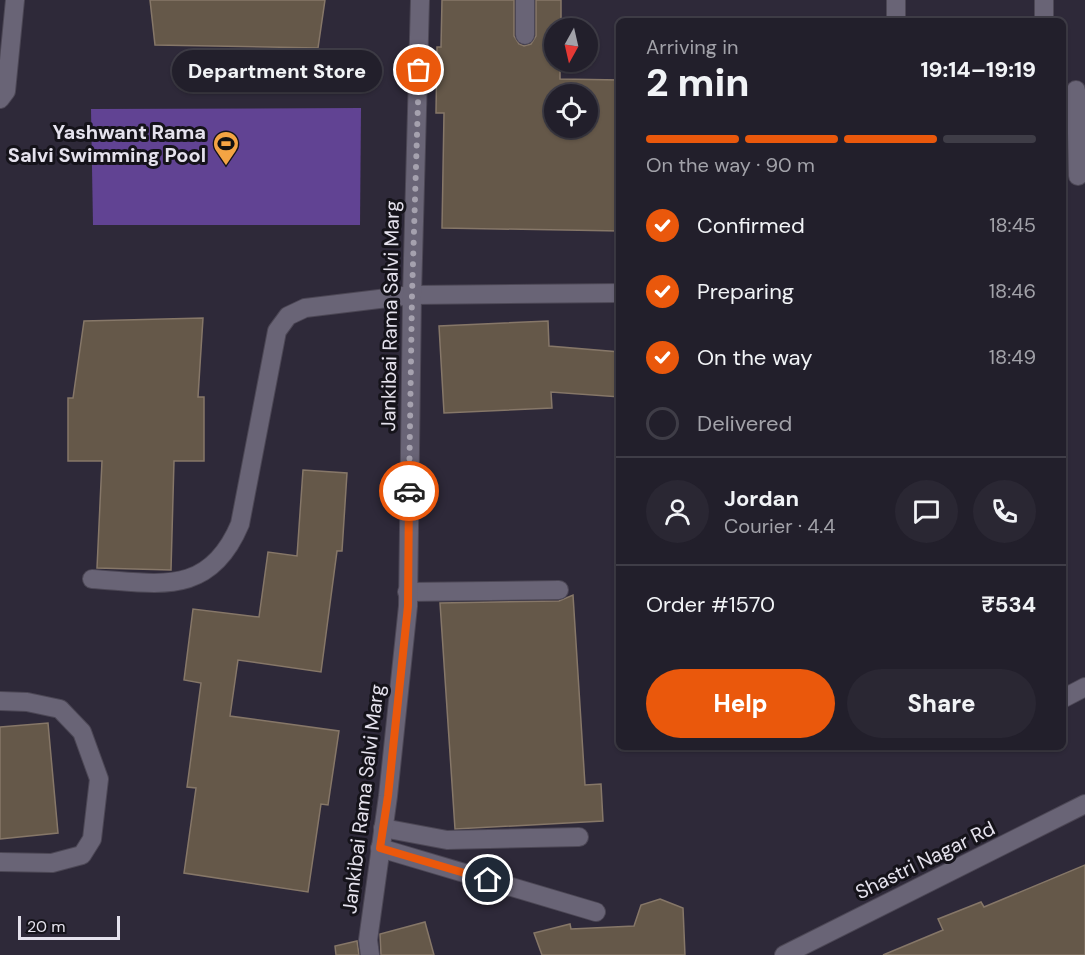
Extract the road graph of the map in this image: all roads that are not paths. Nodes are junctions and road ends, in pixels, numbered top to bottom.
1 (15, 0) edge
2 (420, 0) edge
3 (525, 0) edge
4 (896, 0) edge
5 (1044, 0) edge
6 (896, 18) edge
7 (1044, 18) edge
8 (525, 35) dead end
9 (1075, 90) edge
10 (0, 99) edge
11 (1075, 176) edge
12 (616, 293) edge
13 (412, 295) junction
14 (92, 579) dead end
15 (559, 590) dead end
16 (407, 592) junction
17 (1085, 687) edge
18 (1066, 697) edge
19 (0, 701) edge
20 (1085, 804) edge
21 (383, 828) junction
22 (579, 837) dead end
23 (380, 848) junction
24 (0, 862) edge
25 (596, 912) dead end
26 (370, 955) edge
27 (784, 955) edge

1 - 10 street
2 - 13 street, Jankibai Rama Salvi Marg
3 - 8 street
4 - 6 street
5 - 7 street
9 - 11 street
12 - 13 street
13 - 14 street
13 - 16 street, Jankibai Rama Salvi Marg
15 - 16 street
16 - 21 street, Jankibai Rama Salvi Marg
17 - 18 street
19 - 24 street
20 - 27 street, Shastri Nagar Rd
21 - 22 street
21 - 23 street, Jankibai Rama Salvi Marg
23 - 25 street
23 - 26 street, Jankibai Rama Salvi Marg

